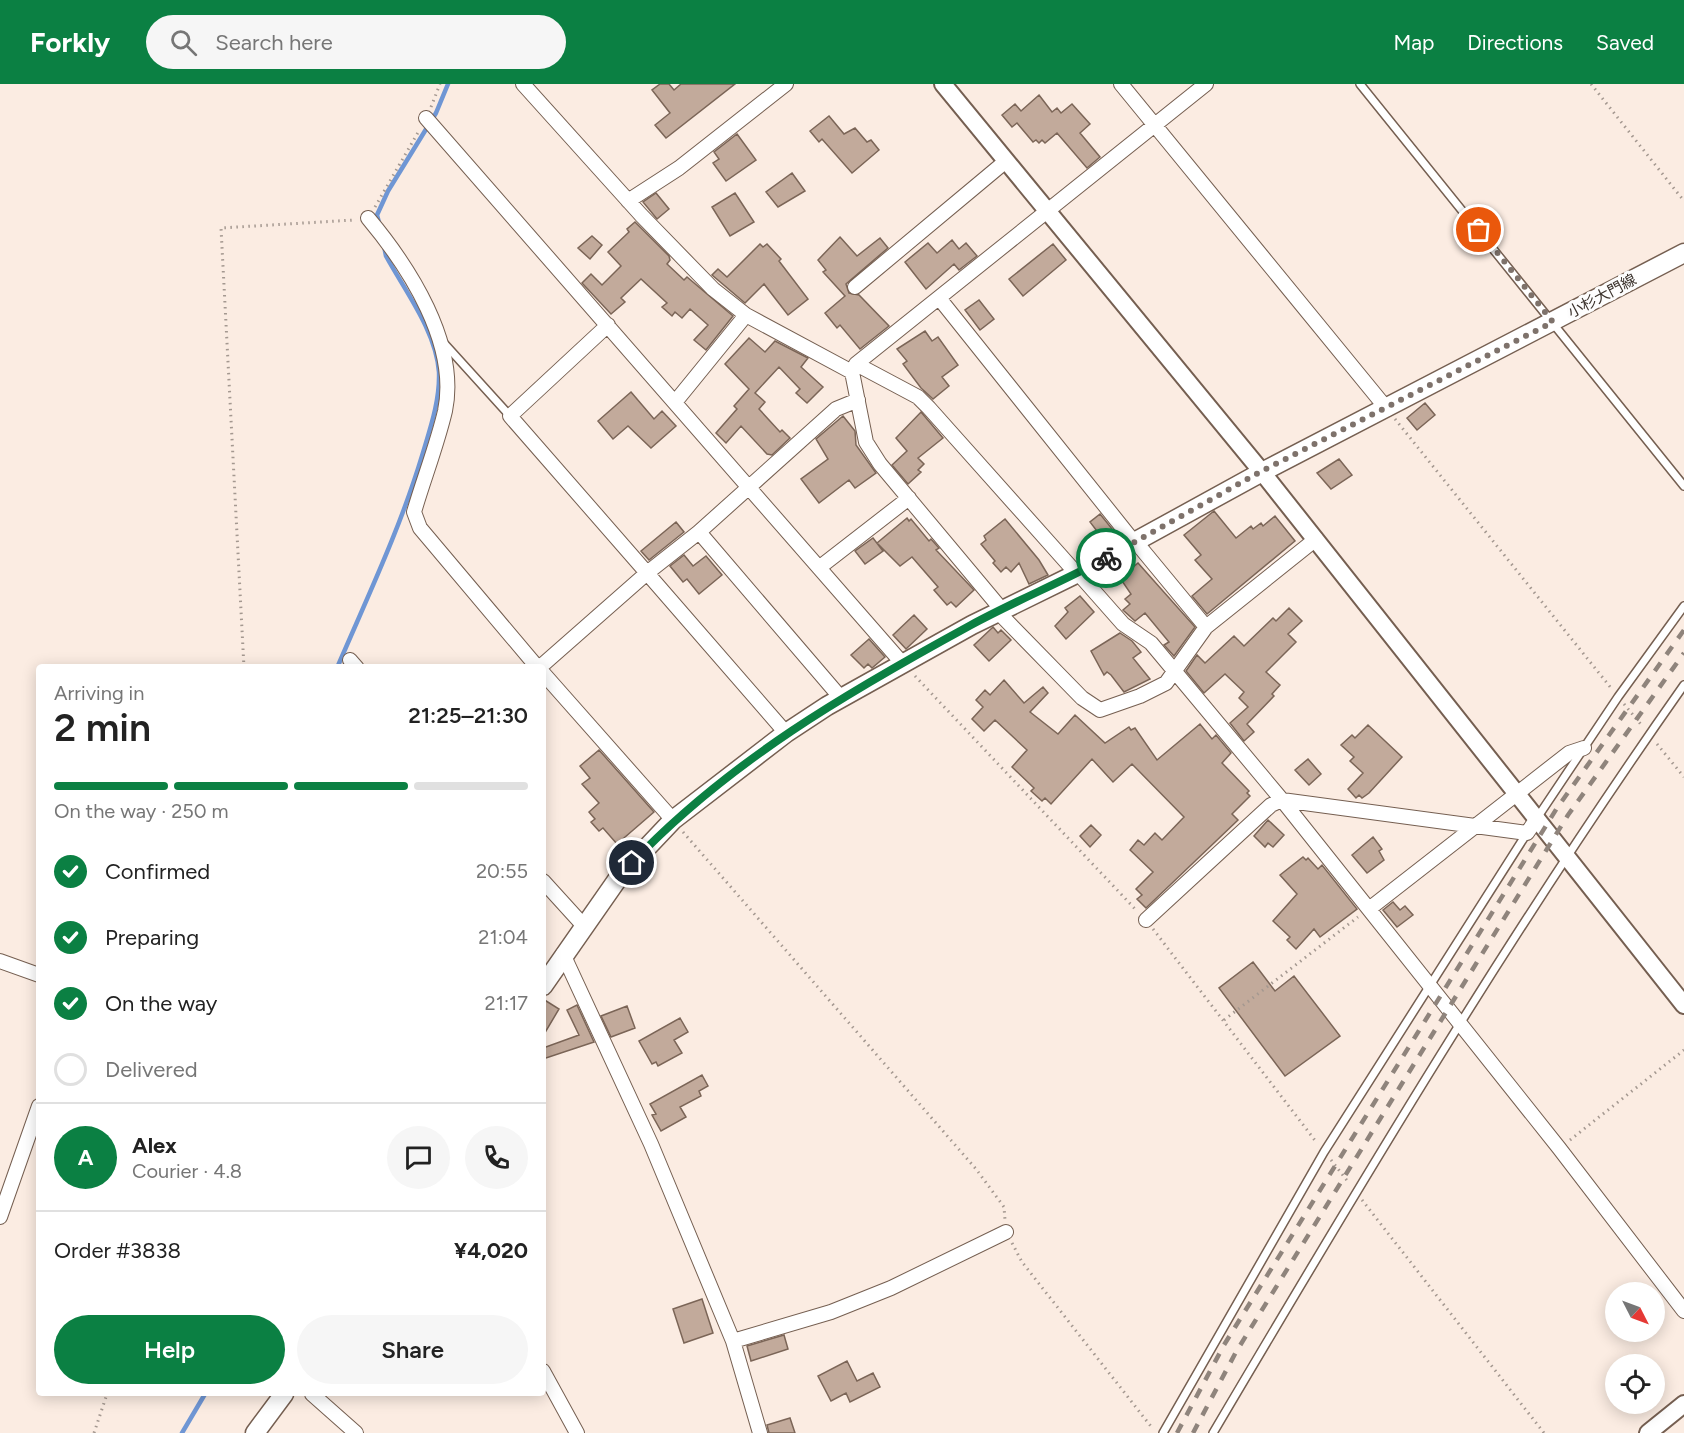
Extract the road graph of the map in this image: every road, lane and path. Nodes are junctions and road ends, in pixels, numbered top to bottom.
1 (440, 84) edge
2 (523, 84) edge
3 (786, 84) edge
4 (943, 84) edge
5 (1121, 84) edge
6 (1206, 84) edge
7 (1360, 84) edge
8 (1591, 84) edge
9 (426, 118) junction
10 (1155, 126) junction
11 (1006, 161) junction
12 (628, 201) junction
13 (1684, 201) edge
14 (1047, 211) junction
15 (368, 218) junction
16 (1684, 253) edge
17 (855, 287) dead end
18 (939, 298) junction
19 (746, 315) junction
20 (1553, 322) junction
21 (609, 325) junction
22 (441, 340) junction
23 (854, 368) junction
24 (858, 400) junction
25 (676, 401) junction
26 (1387, 409) junction
27 (510, 416) junction
28 (1262, 471) junction
29 (1684, 486) edge
30 (751, 487) junction
31 (909, 498) junction
32 (699, 532) junction
33 (1316, 539) junction
34 (1135, 542) junction
35 (820, 567) junction
36 (647, 573) junction
37 (1077, 573) junction
38 (1684, 606) edge
39 (1000, 611) junction
40 (1206, 627) junction
41 (244, 664) edge
42 (536, 664) edge
43 (544, 664) edge
44 (903, 664) junction
45 (1173, 673) junction
46 (546, 676) edge
47 (1684, 685) edge
48 (1618, 697) junction
49 (841, 698) junction
50 (786, 733) junction
51 (1649, 735) junction
52 (1584, 748) junction
53 (1684, 777) edge
54 (1516, 792) junction
55 (1282, 800) junction
56 (673, 820) junction
57 (1478, 825) junction
58 (1531, 827) junction
59 (1565, 857) junction
60 (546, 884) edge
61 (1369, 909) junction
62 (1146, 920) junction
63 (583, 925) junction
64 (563, 954) junction
65 (0, 961) edge
66 (36, 974) edge
67 (546, 981) edge
68 (1429, 986) junction
69 (1684, 1005) edge
70 (1224, 1020) junction
71 (1460, 1025) junction
72 (1684, 1050) edge
73 (36, 1115) edge
74 (1559, 1148) junction
75 (1324, 1152) junction
76 (1356, 1192) junction
77 (0, 1217) edge
78 (1006, 1232) junction
79 (1684, 1311) edge
80 (733, 1341) junction
81 (546, 1376) edge
82 (106, 1396) edge
83 (283, 1396) edge
84 (314, 1396) edge
85 (1684, 1404) edge
86 (94, 1433) edge
87 (255, 1433) edge
88 (356, 1433) edge
89 (577, 1433) edge
90 (760, 1433) edge
91 (1156, 1433) edge
92 (1163, 1433) edge
93 (1213, 1433) edge
94 (1544, 1433) edge
95 (1648, 1433) edge

1 - 9 path
2 - 12 street
3 - 12 street
4 - 11 street
5 - 10 street
6 - 10 street
7 - 20 lane
8 - 13 path
9 - 15 path
9 - 21 street
10 - 14 street
10 - 26 street
11 - 14 street
11 - 17 street
12 - 19 street
14 - 18 street
14 - 28 street
15 - 22 street
15 - 41 path
16 - 20 main road, 小杉大門線
18 - 23 street
18 - 34 street
19 - 23 street
19 - 25 street
20 - 26 main road, 小杉大門線
20 - 29 lane
21 - 25 street
21 - 27 street
22 - 27 lane
22 - 42 street
23 - 24 street
23 - 37 street
24 - 30 street
24 - 31 street
25 - 30 street
26 - 28 main road, 小杉大門線
26 - 48 path
27 - 36 street
28 - 33 street
28 - 34 main road, 小杉大門線
30 - 32 street
30 - 35 street
31 - 35 street
31 - 39 street
32 - 36 street
32 - 49 street
33 - 40 street
33 - 54 street
34 - 37 main road, 小杉大門線
34 - 40 street
35 - 44 street
36 - 43 street
36 - 50 street
37 - 39 main road, 小杉大門線
37 - 45 street
38 - 48 lane
39 - 44 main road, 小杉大門線
39 - 45 street
40 - 45 street
44 - 49 main road, 小杉大門線
44 - 62 path
45 - 55 street
46 - 56 street
47 - 51 lane
48 - 51 path
48 - 52 lane
49 - 50 main road, 小杉大門線
50 - 56 main road, 小杉大門線
51 - 53 path
51 - 59 lane
52 - 54 street
52 - 58 lane
54 - 57 street
54 - 58 street
55 - 57 street
55 - 61 street
55 - 62 street
56 - 63 main road, 小杉大門線
56 - 78 path
57 - 58 street
57 - 61 street
58 - 59 street
58 - 68 lane
59 - 69 street
59 - 71 lane
60 - 63 street
61 - 68 street
61 - 70 path
62 - 70 path
63 - 64 main road, 小杉大門線
64 - 67 main road, 小杉大門線
64 - 80 street
65 - 66 street
68 - 71 street
68 - 75 lane
70 - 75 path
71 - 74 street
71 - 76 lane
72 - 74 path
73 - 77 street
74 - 79 street
75 - 76 path
75 - 92 lane
76 - 93 lane
76 - 94 path
78 - 80 street
78 - 91 path
80 - 90 street
81 - 89 street
82 - 86 path
83 - 87 main road
84 - 88 street
85 - 95 street

